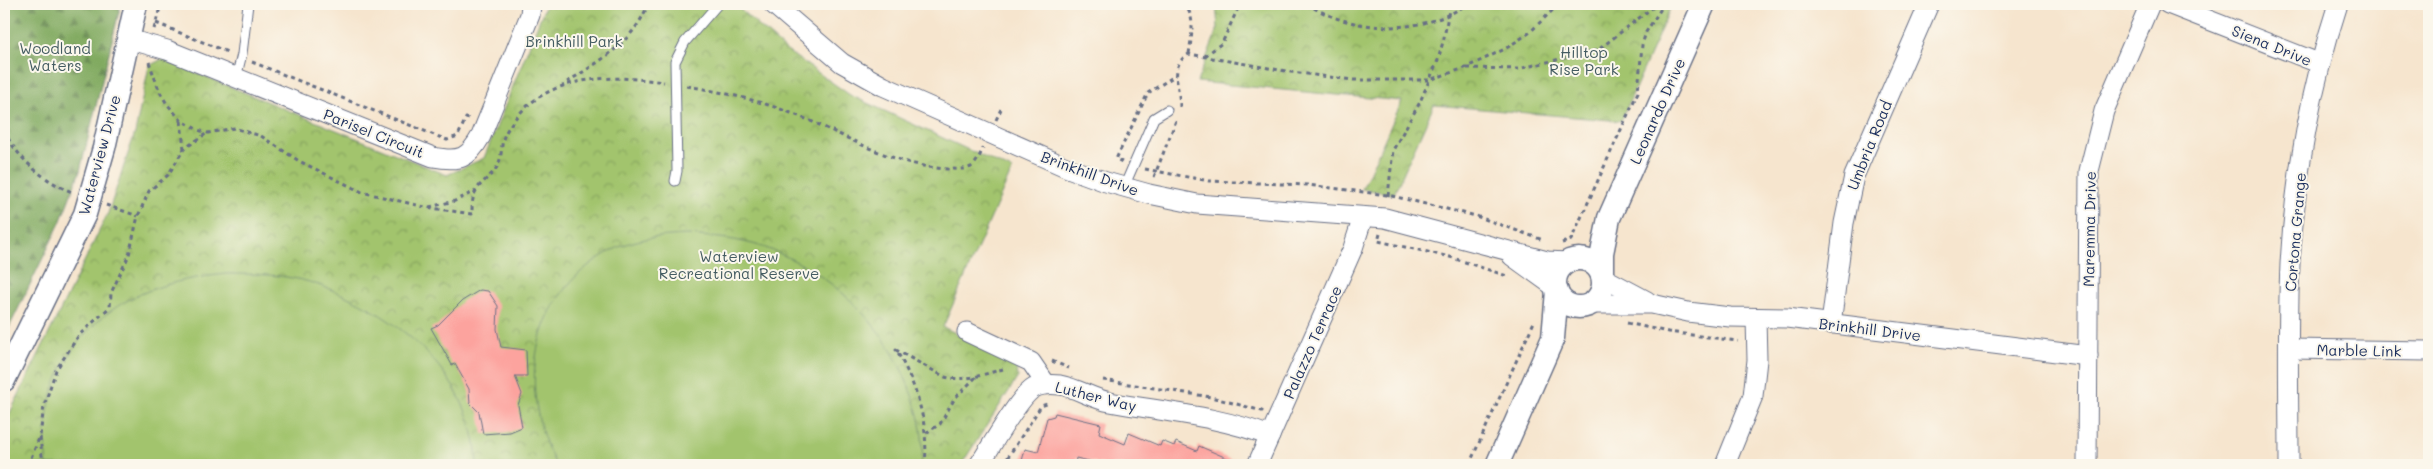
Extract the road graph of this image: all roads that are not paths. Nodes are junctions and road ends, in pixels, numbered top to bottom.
1 (136, 4) edge
2 (248, 4) edge
3 (532, 4) edge
4 (718, 4) edge
5 (772, 4) edge
6 (1704, 4) edge
7 (1929, 4) edge
8 (2150, 4) edge
9 (2168, 4) edge
10 (2338, 4) edge
11 (128, 39) junction
12 (2321, 64) junction
13 (236, 78) junction
14 (1167, 110) dead end
15 (675, 181) dead end
16 (1124, 188) junction
17 (1363, 217) junction
18 (1609, 218) junction
19 (1504, 250) junction
20 (1561, 261) junction
21 (1602, 276) junction
22 (1556, 289) junction
23 (1590, 304) junction
24 (1652, 304) junction
25 (1756, 318) junction
26 (1831, 324) junction
27 (967, 332) dead end
28 (1553, 338) junction
29 (2289, 349) junction
30 (2429, 351) edge
31 (2088, 356) junction
32 (4, 380) edge
33 (1046, 384) junction
34 (1262, 433) junction
35 (979, 465) edge
36 (1257, 465) edge
37 (1496, 465) edge
38 (1726, 465) edge
39 (2087, 465) edge
40 (2289, 465) edge

1 - 11 street, Waterview Drive
2 - 13 lane
3 - 13 street, Parisel Circuit
4 - 15 lane
5 - 16 street, Brinkhill Drive
6 - 18 street, Leonardo Drive
7 - 26 street, Umbria Road
8 - 31 street, Maremma Drive
9 - 12 street, Siena Drive
10 - 12 street, Cortona Grange
11 - 13 street, Parisel Circuit
11 - 32 street, Waterview Drive
12 - 29 street, Cortona Grange
14 - 16 lane
16 - 17 street, Brinkhill Drive
17 - 19 street, Brinkhill Drive
17 - 34 street, Palazzo Terrace
18 - 20 street, Leonardo Drive
18 - 21 street, Leonardo Drive
19 - 20 street, Brinkhill Drive
19 - 22 street, Brinkhill Drive
20 - 21 street
20 - 22 street
21 - 23 street
21 - 24 street, Brinkhill Drive
22 - 23 street
22 - 28 street
23 - 24 street, Brinkhill Drive
23 - 28 street
24 - 25 street, Brinkhill Drive
25 - 26 street, Brinkhill Drive
25 - 38 street
26 - 31 street, Brinkhill Drive
27 - 33 street, Luther Way
28 - 37 street
29 - 30 street, Marble Link
29 - 40 street, Cortona Grange
31 - 39 street, Maremma Drive
33 - 34 street, Luther Way
33 - 35 street
34 - 36 street, Palazzo Terrace

